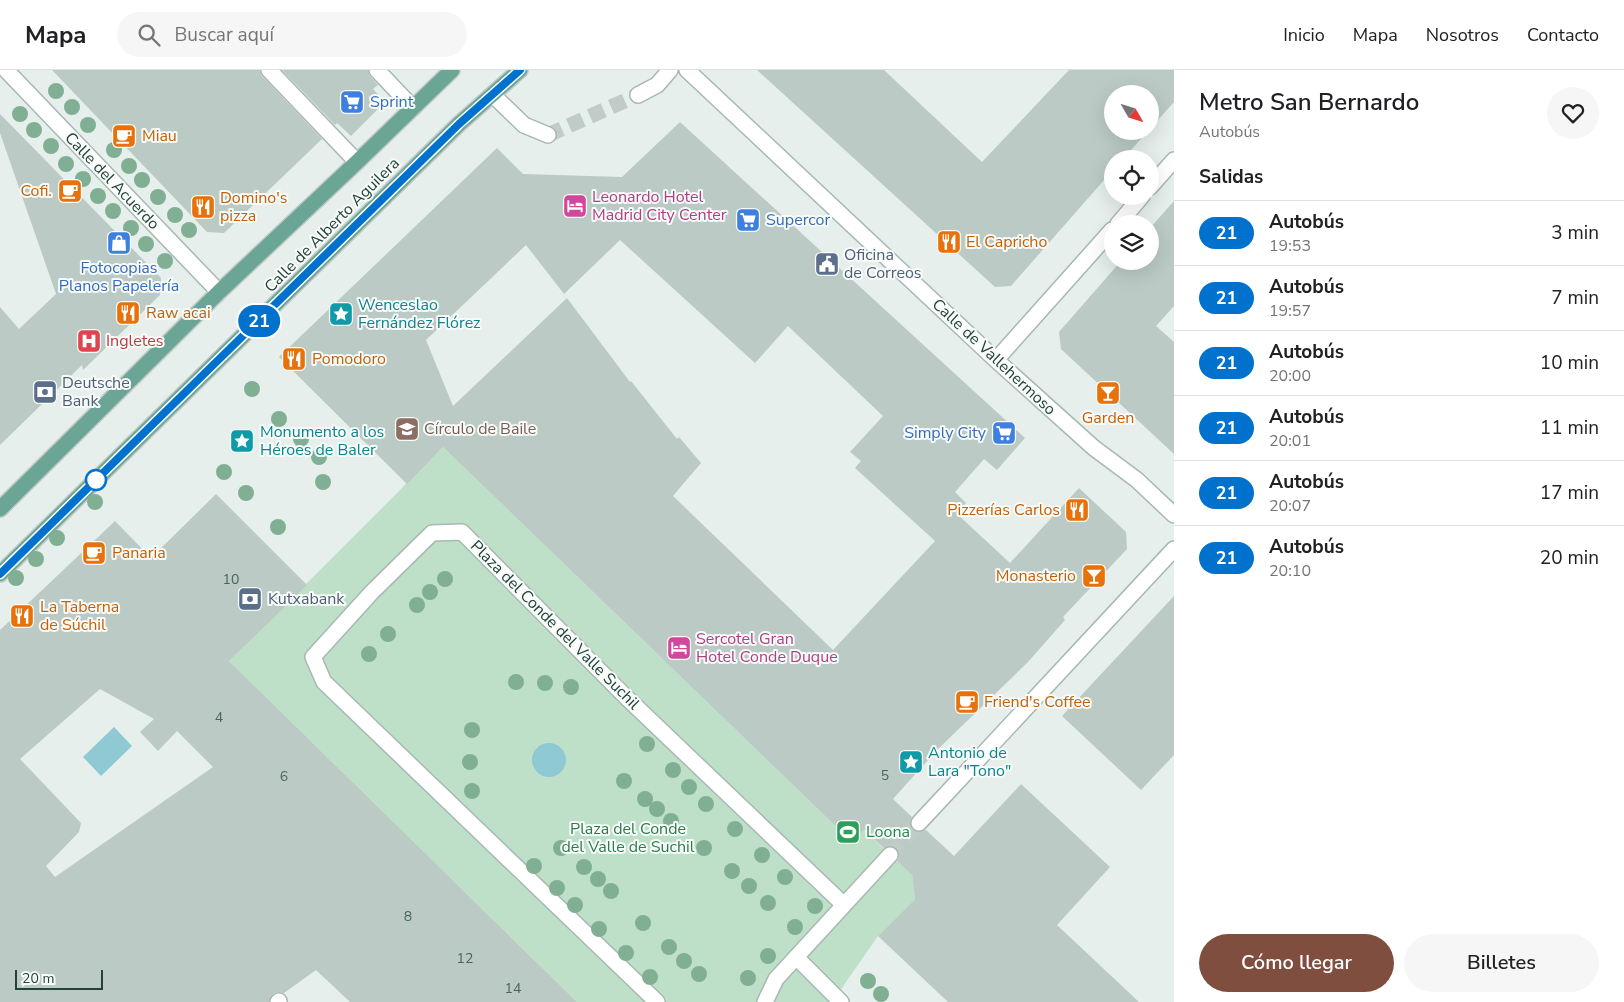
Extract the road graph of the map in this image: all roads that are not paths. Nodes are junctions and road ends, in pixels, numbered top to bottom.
1 (6, 70) edge
2 (269, 70) edge
3 (377, 70) edge
4 (452, 70) edge
5 (520, 70) edge
6 (670, 70) edge
7 (687, 70) edge
8 (493, 95) junction
9 (638, 95) tunnel mouth
10 (413, 108) junction
11 (548, 135) dead end
12 (1174, 160) edge
13 (357, 162) junction
14 (1159, 177) edge
15 (1134, 205) edge
16 (1126, 215) edge
17 (1104, 239) edge
18 (219, 292) junction
19 (996, 360) junction
20 (0, 509) edge
21 (1174, 515) edge
22 (1174, 550) edge
23 (0, 574) edge
24 (919, 823) tunnel mouth
25 (890, 854) tunnel mouth
26 (844, 905) junction
27 (796, 957) junction
28 (657, 1002) edge
29 (765, 1002) edge
30 (841, 1002) edge

1 - 18 street, Calle del Acuerdo
2 - 13 street
3 - 10 street
4 - 10 main road, Calle de Alberto Aguilera
5 - 8 main road, Calle de Alberto Aguilera
6 - 9 street
7 - 19 street, Calle de Vallehermoso
8 - 11 street
8 - 23 main road, Calle de Alberto Aguilera
10 - 13 main road, Calle de Alberto Aguilera
12 - 14 street
13 - 18 main road, Calle de Alberto Aguilera
15 - 16 street
17 - 19 street
18 - 20 main road, Calle de Alberto Aguilera
19 - 21 street, Calle de Vallehermoso
22 - 24 street
25 - 26 street
26 - 27 street
26 - 28 street, Plaza del Conde del Valle Suchil
27 - 29 street
27 - 30 street

